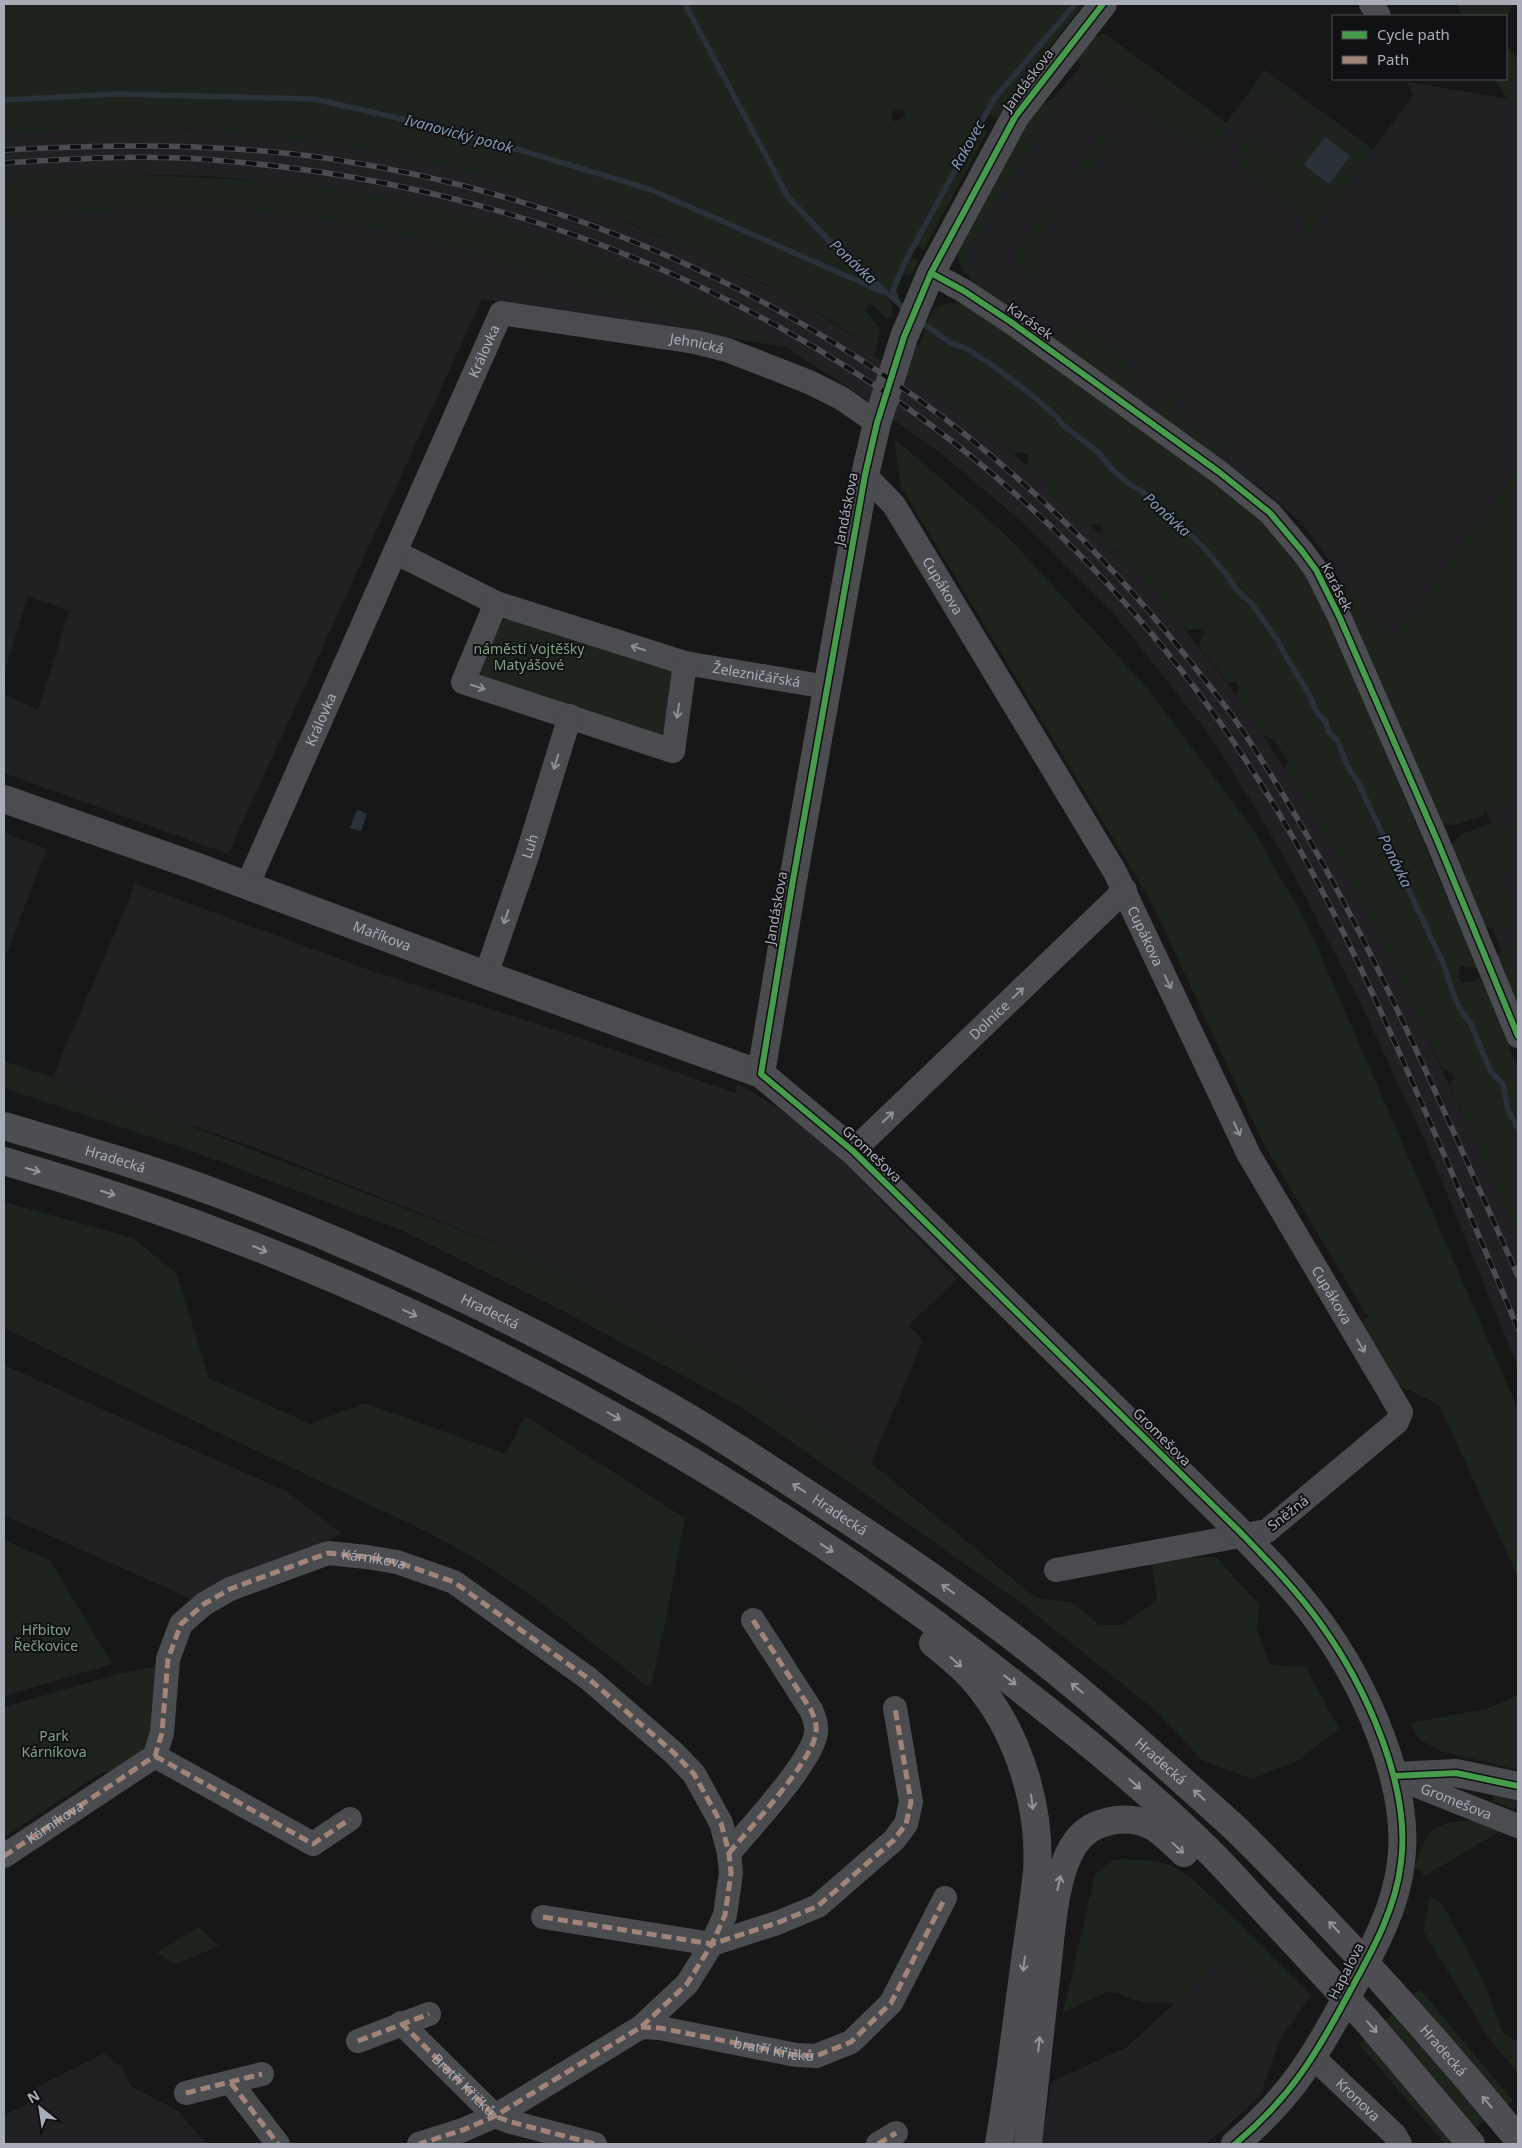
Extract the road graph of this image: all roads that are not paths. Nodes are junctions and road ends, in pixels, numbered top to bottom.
1 (1103, 4) edge
2 (1371, 4) edge
3 (1378, 15) edge
4 (931, 273) junction
5 (501, 313) joint
6 (877, 423) junction
7 (866, 475) junction
8 (395, 552) junction
9 (496, 603) junction
10 (685, 663) junction
11 (827, 687) junction
12 (570, 716) junction
13 (4, 799) edge
14 (247, 886) junction
15 (1124, 890) junction
16 (486, 975) junction
17 (1518, 1036) edge
18 (761, 1074) junction
19 (4, 1126) edge
20 (853, 1151) junction
21 (4, 1161) edge
22 (1401, 1412) joint
23 (1243, 1535) junction
24 (1056, 1570) dead end
25 (873, 1578) junction
26 (753, 1620) dead end
27 (616, 1702) joint
28 (895, 1708) dead end
29 (155, 1756) junction
30 (1394, 1776) junction
31 (1518, 1786) edge
32 (350, 1819) dead end
33 (1518, 1826) edge
34 (729, 1853) junction
35 (4, 1856) edge
36 (1205, 1860) junction
37 (945, 1898) dead end
38 (543, 1917) dead end
39 (712, 1944) junction
40 (429, 2014) dead end
41 (400, 2023) junction
42 (641, 2027) junction
43 (358, 2041) dead end
44 (1313, 2058) junction
45 (262, 2074) dead end
46 (231, 2083) junction
47 (186, 2093) dead end
48 (495, 2116) junction
49 (1518, 2139) edge
50 (278, 2144) edge
51 (419, 2144) edge
52 (595, 2144) edge
53 (999, 2144) edge
54 (1028, 2144) edge
55 (1235, 2144) edge
56 (1400, 2144) edge
57 (1471, 2144) edge

1 - 4 street, Jandáskova
2 - 3 street
4 - 6 street, Jandáskova
4 - 17 street, Karásek
5 - 6 street, Jehnická
5 - 8 street, Královka
6 - 7 street, Jandáskova
7 - 11 street, Jandáskova
7 - 15 street, Cupákova
8 - 9 street
8 - 14 street, Královka
10 -> 9 street
9 -> 12 street
10 - 11 street, Železničářská
10 -> 12 street
11 - 18 street, Jandáskova
12 -> 16 street, Luh
13 - 14 street, Maříkova
14 - 16 street, Maříkova
20 -> 15 street, Dolnice
15 -> 22 street, Cupákova
16 - 18 street, Maříkova
18 - 20 street, Gromešova
49 -> 19 highway, Hradecká, bridge
20 - 23 street, Gromešova
21 -> 25 highway
22 - 23 street, Sněžná
23 - 24 street, Sněžná
23 - 30 street, Gromešova
25 -> 36 highway
25 -> 53 highway
26 - 34 street
27 - 29 street, Kárníkova
27 - 34 street, bratří Křičků
28 - 39 street
29 - 32 street
29 - 35 street, Kárníkova
30 - 31 street, Gromešova
30 - 33 street, Gromešova
30 - 44 street, Hapalova
34 - 39 street, bratří Křičků
54 -> 36 highway
36 -> 57 highway, bridge
37 - 42 street, bratří Křičků
38 - 39 street
39 - 42 street, bratří Křičků
40 - 41 street
41 - 43 street
41 - 48 street, Bratří Křičků
42 - 48 street, bratří Křičků
44 - 55 street, Hapalova
44 - 56 street, Kronova
45 - 46 street
46 - 47 street
46 - 50 street
48 - 51 street, bratří Křičků
48 - 52 street, Bratří Křičků

